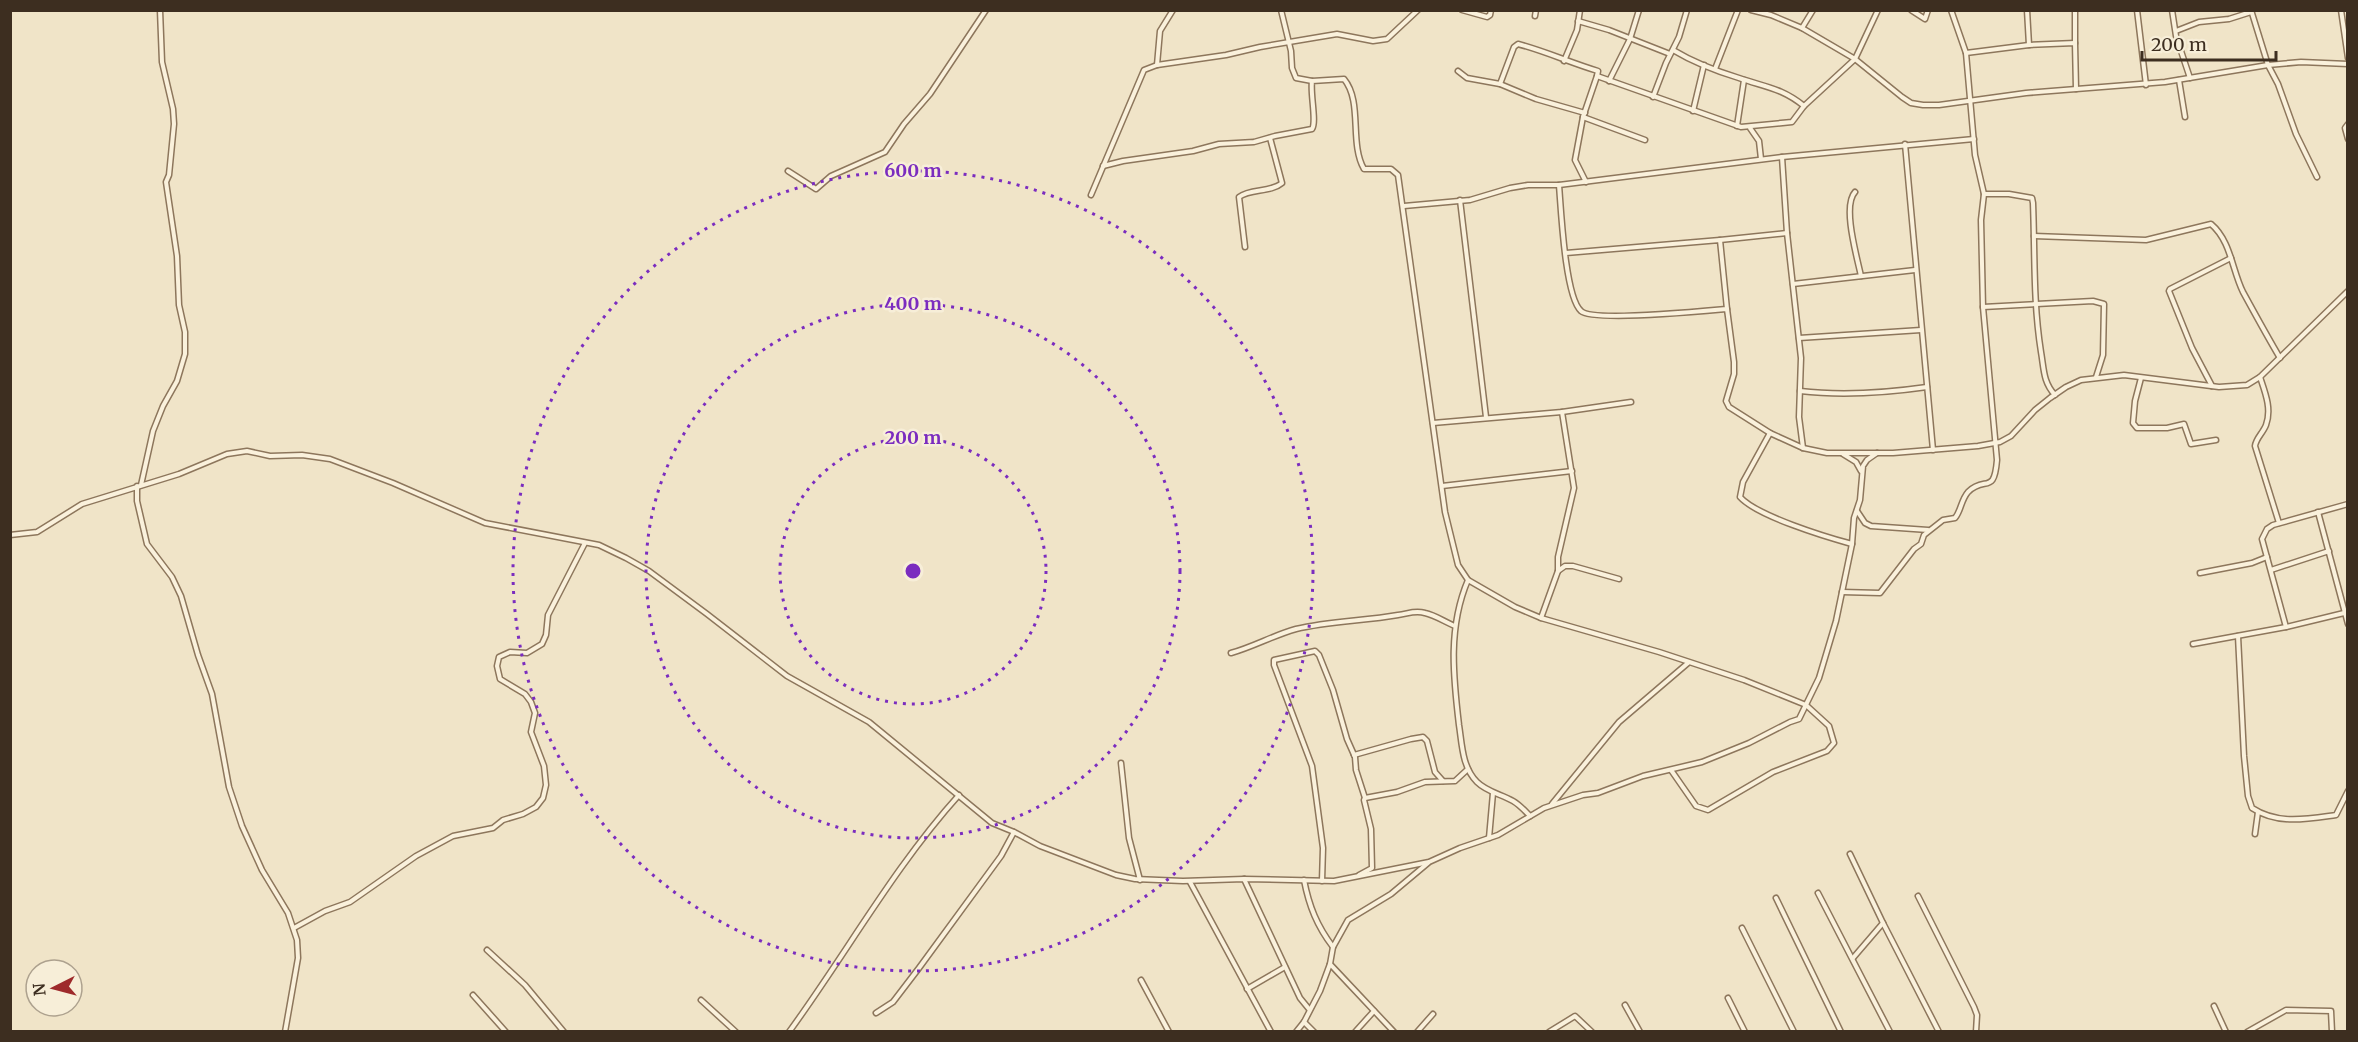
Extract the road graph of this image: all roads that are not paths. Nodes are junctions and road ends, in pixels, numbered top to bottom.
1 (160, 10) edge
2 (986, 10) edge
3 (1173, 10) edge
4 (1281, 10) edge
5 (1418, 10) edge
6 (1462, 10) edge
7 (1491, 10) edge
8 (1580, 10) edge
9 (1639, 10) edge
10 (1687, 10) edge
11 (1738, 10) edge
12 (1751, 10) edge
13 (1813, 10) edge
14 (1878, 10) edge
15 (1911, 10) edge
16 (1928, 10) edge
17 (1951, 10) edge
18 (2027, 10) edge
19 (2075, 10) edge
20 (2137, 10) edge
21 (2172, 10) edge
22 (2341, 10) edge
23 (2251, 11) edge
24 (1578, 21) junction
25 (1802, 28) junction
26 (2175, 31) junction
27 (1630, 39) junction
28 (1289, 42) junction
29 (2075, 43) junction
30 (2029, 45) junction
31 (1672, 52) junction
32 (1966, 53) junction
33 (2348, 58) edge
34 (1855, 59) junction
35 (1564, 61) junction
36 (1157, 64) junction
37 (1704, 64) junction
38 (2348, 64) edge
39 (2268, 65) junction
40 (1715, 69) junction
41 (1458, 71) dead end
42 (1597, 76) junction
43 (2190, 78) junction
44 (1744, 80) junction
45 (2179, 80) junction
46 (1312, 81) junction
47 (1608, 81) junction
48 (1500, 84) junction
49 (2146, 85) junction
50 (2076, 89) junction
51 (1653, 97) junction
52 (1971, 99) junction
53 (1804, 106) junction
54 (1693, 111) junction
55 (1584, 115) junction
56 (2185, 117) dead end
57 (2348, 124) edge
58 (1737, 126) junction
59 (1750, 128) junction
60 (1270, 138) junction
61 (1974, 139) junction
62 (2348, 139) edge
63 (1645, 140) dead end
64 (1905, 144) junction
65 (1782, 157) junction
66 (1761, 159) junction
67 (1103, 166) junction
68 (788, 171) dead end
69 (2317, 177) dead end
70 (1586, 182) junction
71 (1559, 185) junction
72 (1854, 192) dead end
73 (1984, 194) junction
74 (1091, 195) dead end
75 (1460, 200) junction
76 (1404, 206) junction
77 (1787, 233) junction
78 (2034, 236) junction
79 (1720, 240) junction
80 (1245, 247) dead end
81 (1566, 252) junction
82 (2231, 258) junction
83 (1916, 270) junction
84 (1861, 276) junction
85 (1793, 284) junction
86 (2348, 291) edge
87 (2034, 304) junction
88 (1983, 307) junction
89 (1727, 309) junction
90 (1921, 330) junction
91 (1799, 338) junction
92 (2280, 358) junction
93 (2096, 377) junction
94 (2260, 377) junction
95 (2141, 378) junction
96 (2212, 386) junction
97 (1927, 387) junction
98 (1800, 391) junction
99 (2055, 395) junction
100 (1631, 402) dead end
101 (1562, 412) junction
102 (1486, 417) junction
103 (1433, 423) junction
104 (1770, 433) junction
105 (2216, 440) dead end
106 (1995, 443) junction
107 (1803, 448) junction
108 (1933, 450) junction
109 (1876, 453) junction
110 (1843, 454) junction
111 (1572, 471) junction
112 (1862, 471) junction
113 (139, 485) junction
114 (1442, 486) junction
115 (2348, 504) edge
116 (1857, 511) junction
117 (2318, 512) junction
118 (2279, 523) junction
119 (1929, 531) junction
120 (10, 535) edge
121 (585, 543) junction
122 (1852, 544) junction
123 (2329, 551) junction
124 (2267, 557) junction
125 (2271, 570) junction
126 (1558, 571) junction
127 (2200, 573) dead end
128 (1619, 579) dead end
129 (1468, 580) junction
130 (1842, 592) junction
131 (2344, 614) junction
132 (1541, 618) junction
133 (2348, 624) edge
134 (1455, 626) junction
135 (2286, 627) junction
136 (2238, 636) junction
137 (2193, 644) dead end
138 (1231, 653) dead end
139 (1688, 663) junction
140 (1806, 705) junction
141 (1354, 755) junction
142 (1121, 763) dead end
143 (1468, 769) junction
144 (1671, 770) junction
145 (1443, 781) junction
146 (2348, 791) edge
147 (1493, 793) junction
148 (959, 795) junction
149 (1365, 798) junction
150 (1551, 805) junction
151 (2258, 812) junction
152 (1530, 816) junction
153 (1014, 831) junction
154 (2255, 834) dead end
155 (1489, 838) junction
156 (1850, 854) dead end
157 (1429, 862) junction
158 (1356, 878) junction
159 (1244, 879) junction
160 (1140, 880) junction
161 (1304, 880) junction
162 (1190, 881) junction
163 (1322, 881) junction
164 (1818, 893) dead end
165 (1918, 896) dead end
166 (1776, 898) dead end
167 (1882, 923) junction
168 (294, 928) junction
169 (1742, 928) dead end
170 (1333, 947) junction
171 (487, 950) dead end
172 (1853, 958) junction
173 (1330, 964) junction
174 (1285, 967) junction
175 (1141, 980) dead end
176 (1246, 989) junction
177 (473, 995) dead end
178 (1728, 998) dead end
179 (701, 1000) dead end
180 (1625, 1005) dead end
181 (2214, 1006) dead end
182 (1309, 1009) junction
183 (1374, 1011) junction
184 (876, 1014) dead end
185 (1433, 1014) dead end
186 (1304, 1022) junction
187 (285, 1032) edge
188 (506, 1032) edge
189 (564, 1032) edge
190 (736, 1032) edge
191 (789, 1032) edge
192 (1169, 1032) edge
193 (1270, 1032) edge
194 (1296, 1032) edge
195 (1314, 1032) edge
196 (1355, 1032) edge
197 (1394, 1032) edge
198 (1417, 1032) edge
199 (1549, 1032) edge
200 (1592, 1032) edge
201 (1640, 1032) edge
202 (1745, 1032) edge
203 (1794, 1032) edge
204 (1841, 1032) edge
205 (1890, 1032) edge
206 (1939, 1032) edge
207 (1976, 1032) edge
208 (2226, 1032) edge
209 (2247, 1032) edge
210 (2332, 1032) edge

1 - 113 street
2 - 68 street
3 - 36 street
4 - 28 street
5 - 28 street
6 - 7 street
8 - 24 street
9 - 27 street
10 - 31 street
11 - 40 street
12 - 25 street
13 - 25 street
14 - 34 street
15 - 16 street
17 - 32 street
18 - 30 street
19 - 29 street
20 - 49 street
21 - 26 street
22 - 33 street
23 - 26 street
23 - 39 street
24 - 27 street
24 - 35 street
25 - 34 street
26 - 43 street
27 - 31 street
27 - 47 street
28 - 36 street
28 - 46 street
29 - 30 street
29 - 50 street
30 - 32 street
31 - 37 street
31 - 51 street
32 - 52 street
34 - 52 street
34 - 53 street
35 - 42 street
35 - 48 street
36 - 67 street
37 - 40 street
37 - 54 street
38 - 39 street
39 - 43 street
39 - 69 street
40 - 44 street
41 - 48 street
42 - 47 street
42 - 55 street
43 - 45 street
44 - 53 street
44 - 58 street
45 - 49 street
45 - 56 street
46 - 60 street
46 - 76 street
47 - 51 street
48 - 55 street
49 - 50 street
50 - 52 street
51 - 54 street
52 - 61 street
53 - 59 street
54 - 58 street
55 - 63 street
55 - 70 street
57 - 62 street
58 - 59 street
59 - 66 street
60 - 67 street
60 - 80 street
61 - 64 street
61 - 73 street
64 - 65 street
64 - 83 street
65 - 66 street
65 - 77 street
66 - 70 street
67 - 74 street
70 - 71 street
71 - 75 street
71 - 81 street
72 - 84 street
73 - 78 street
73 - 88 street
75 - 76 street
75 - 102 street
76 - 103 street
77 - 79 street
77 - 85 street
78 - 82 street
78 - 87 street
79 - 81 street
79 - 89 street
81 - 89 street
82 - 92 street
82 - 96 street
83 - 84 street
83 - 90 street
84 - 85 street
85 - 91 street
86 - 92 street
87 - 88 street
87 - 93 street
87 - 99 street
88 - 106 street
89 - 104 street
90 - 91 street
90 - 97 street
91 - 98 street
92 - 94 street
93 - 95 street
93 - 99 street
94 - 96 street
94 - 118 street
95 - 96 street
95 - 105 street
97 - 98 street
97 - 108 street
98 - 107 street
99 - 106 street
100 - 101 street
101 - 102 street
101 - 111 street
102 - 103 street
103 - 114 street
104 - 107 street
104 - 122 street
106 - 108 street
106 - 119 street
107 - 110 street
108 - 109 street
109 - 110 street
109 - 112 street
110 - 112 street
111 - 114 street
111 - 126 street
112 - 116 street
113 - 120 street
113 - 121 street
113 - 168 street
114 - 129 street
115 - 117 street
116 - 119 street
116 - 122 street
117 - 118 street
117 - 123 street
118 - 124 street
119 - 130 street
121 - 148 street
121 - 168 street
122 - 130 street
123 - 125 street
123 - 131 street
124 - 125 street
124 - 127 street
125 - 135 street
126 - 128 street
126 - 132 street
129 - 132 street
129 - 134 street
130 - 140 street
131 - 133 street
131 - 135 street
132 - 139 street
134 - 138 street
134 - 143 street
135 - 136 street
136 - 137 street
136 - 151 street
139 - 140 street
139 - 150 street
140 - 144 street
140 - 144 street
141 - 145 street
141 - 149 street
141 - 163 street
142 - 160 street
143 - 145 street
143 - 147 street
144 - 150 street
145 - 149 street
146 - 151 street
147 - 152 street
147 - 155 street
148 - 153 street
148 - 191 street
149 - 158 street
150 - 152 street
151 - 154 street
152 - 155 street
153 - 160 street
153 - 184 street
155 - 157 street
156 - 167 street
157 - 158 street
157 - 170 street
158 - 163 street
159 - 161 street
159 - 162 street
159 - 174 street
160 - 162 street
161 - 163 street
161 - 170 street
162 - 176 street
164 - 172 street
165 - 207 street
166 - 204 street
167 - 172 street
167 - 206 street
168 - 187 street
169 - 203 street
170 - 173 street
171 - 189 street
172 - 205 street
173 - 182 street
173 - 183 street
174 - 176 street
174 - 182 street
175 - 192 street
176 - 193 street
177 - 188 street
178 - 202 street
179 - 190 street
180 - 201 street
181 - 208 street
182 - 186 street
183 - 196 street
183 - 197 street
185 - 198 street
186 - 194 street
186 - 195 street
199 - 200 street
209 - 210 street

